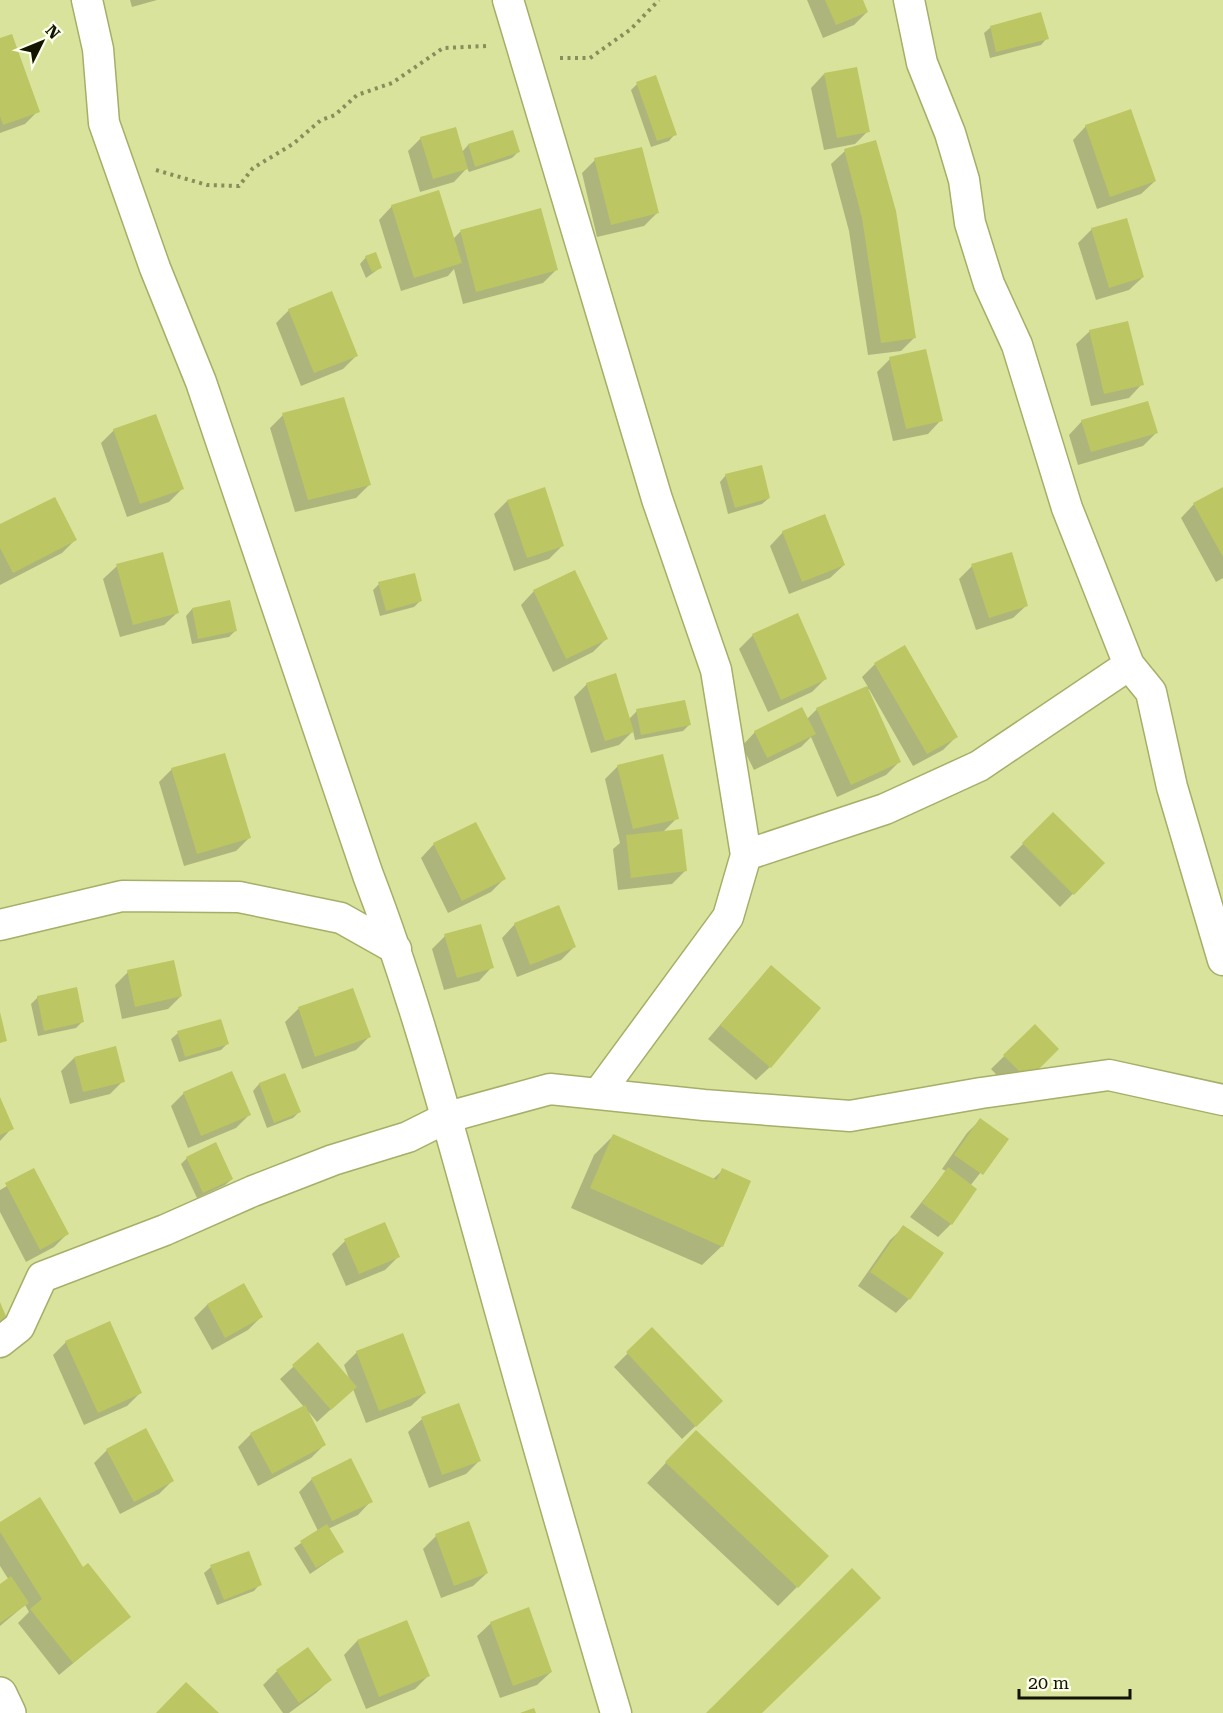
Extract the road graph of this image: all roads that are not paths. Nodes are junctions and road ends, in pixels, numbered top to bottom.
1 (87, 0) edge
2 (508, 0) edge
3 (909, 0) edge
4 (1129, 665) junction
5 (746, 855) junction
6 (0, 925) edge
7 (396, 949) junction
8 (1223, 960) edge
9 (598, 1094) junction
10 (1223, 1100) edge
11 (448, 1117) junction
12 (0, 1342) edge
13 (0, 1694) edge
14 (9, 1713) edge
15 (616, 1713) edge

1 - 7 street
2 - 5 street
3 - 4 street
4 - 5 street
4 - 8 street
5 - 9 street
6 - 7 street
7 - 11 street
9 - 10 street
9 - 11 street
11 - 12 street
11 - 15 street
13 - 14 main road

